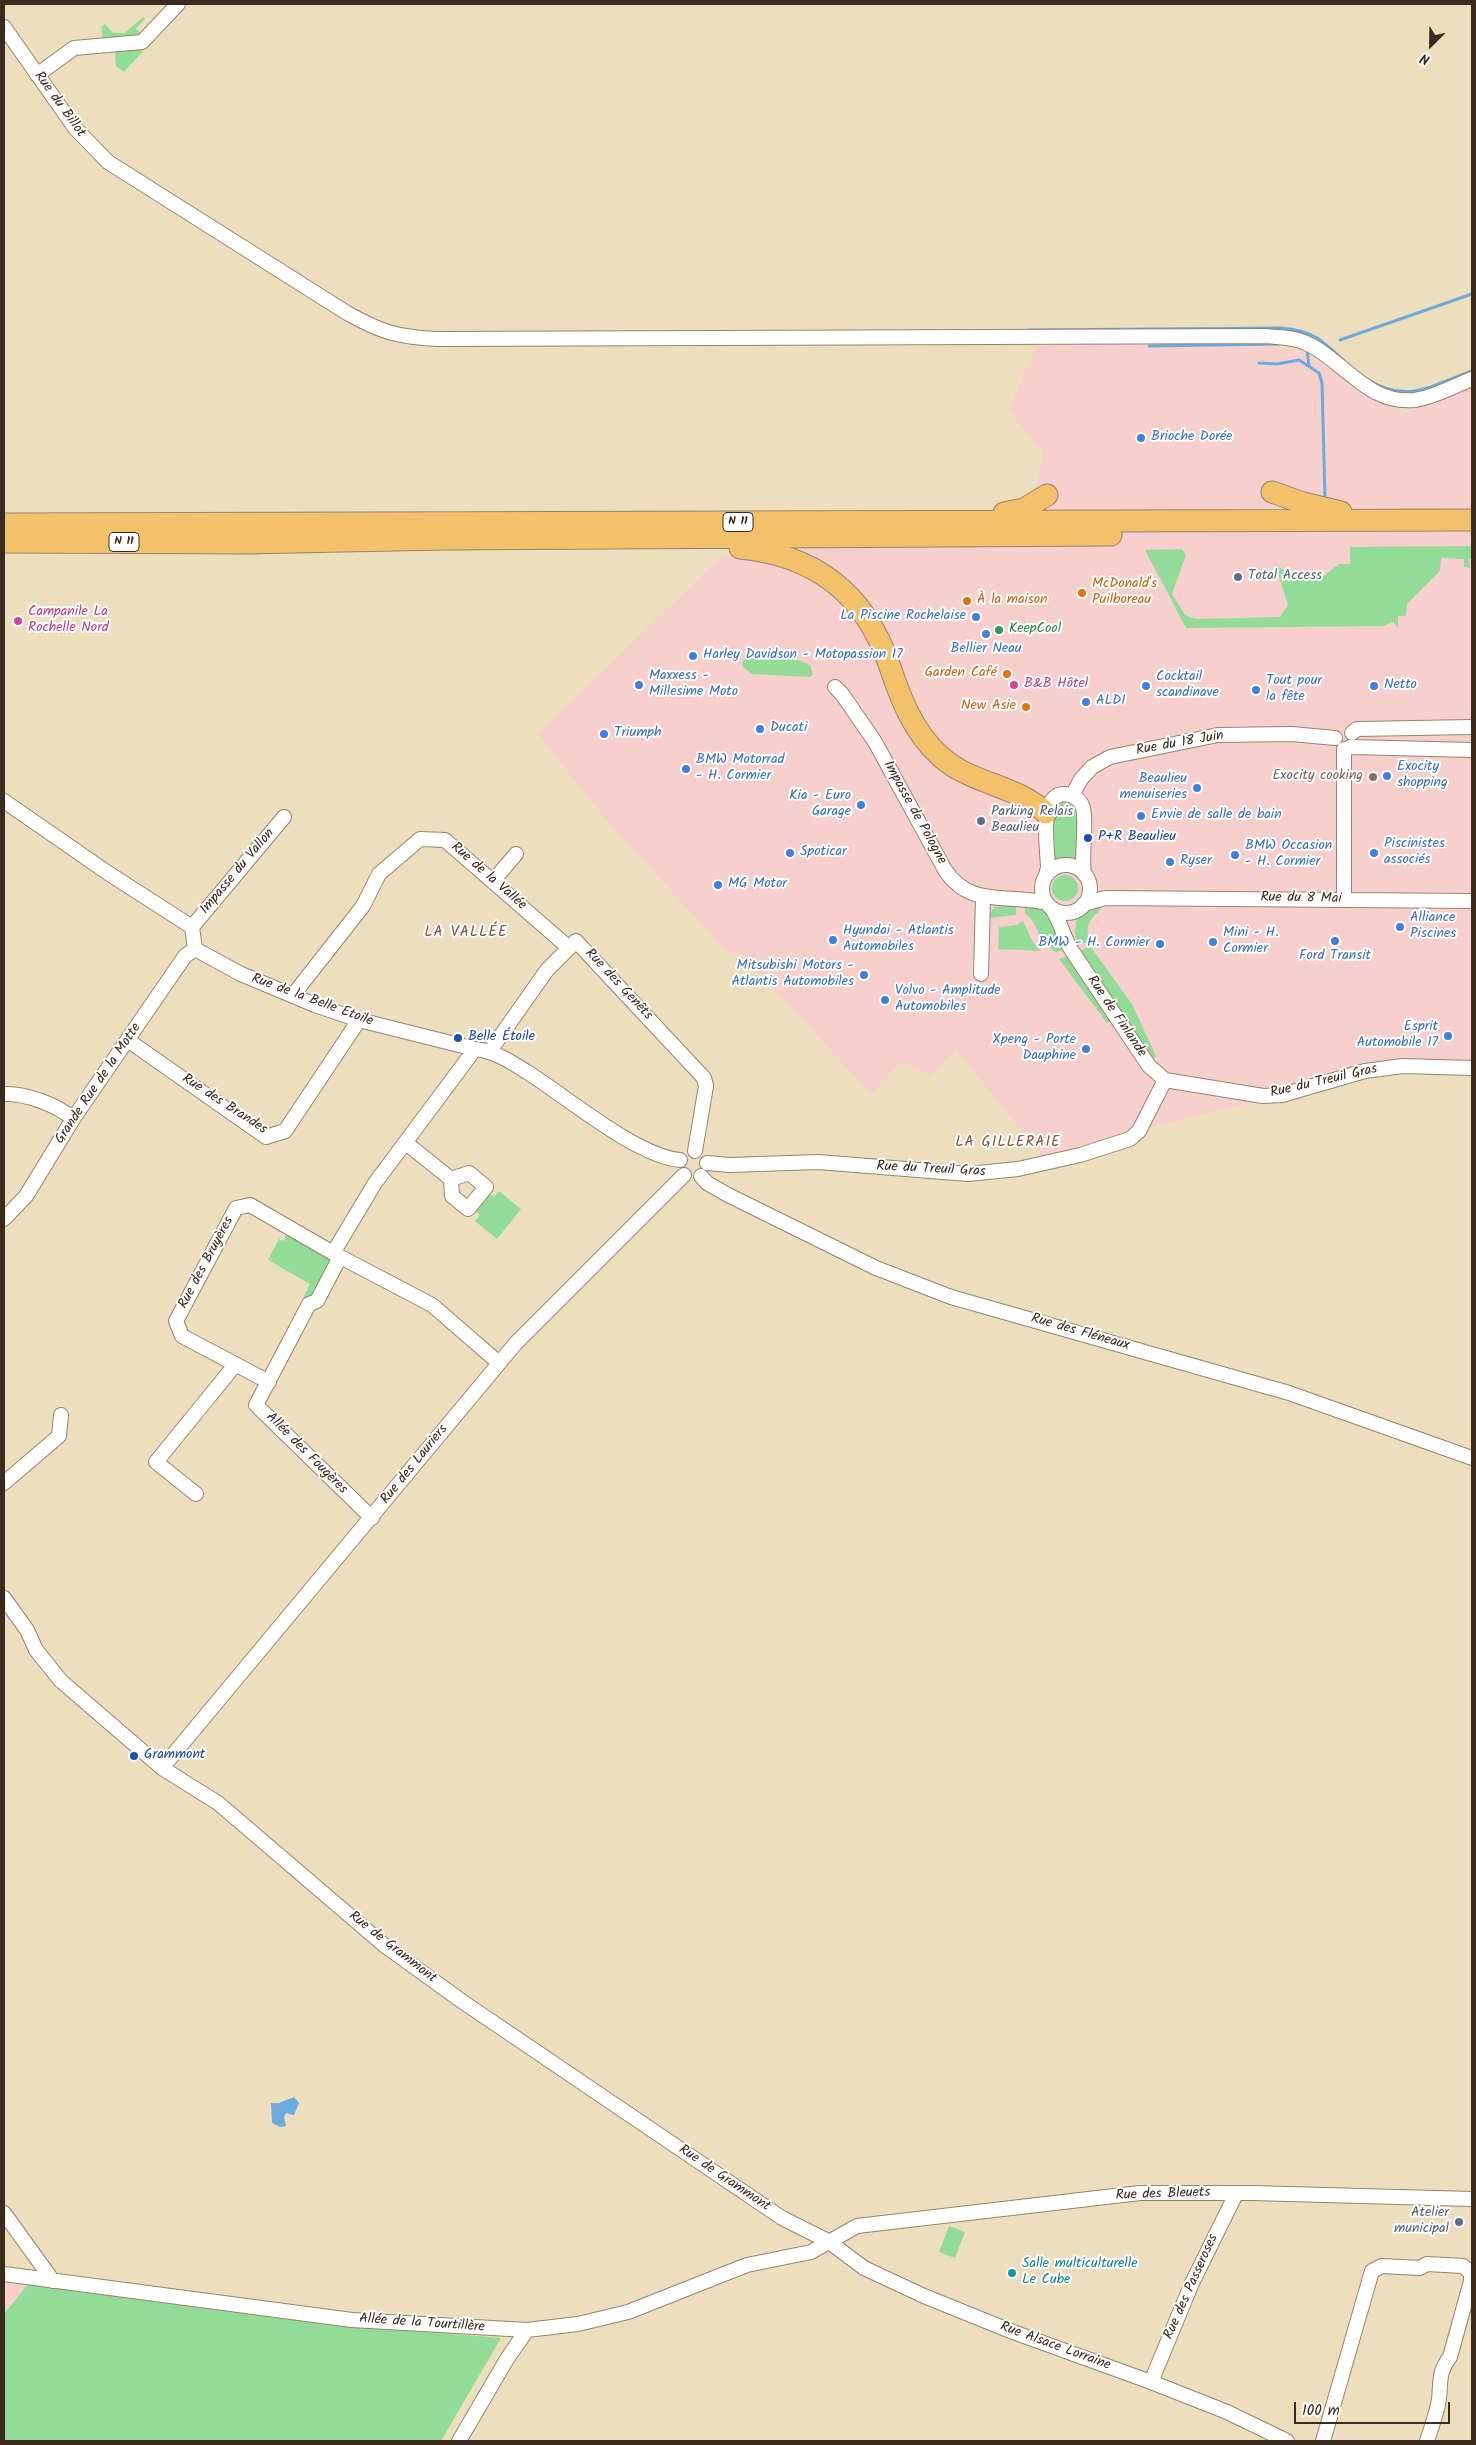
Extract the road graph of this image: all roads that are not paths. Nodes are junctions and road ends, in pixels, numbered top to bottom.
1 (178, 4) edge
2 (4, 27) edge
3 (37, 75) junction
4 (1472, 379) edge
5 (1272, 492) dead end
6 (1047, 495) dead end
7 (1375, 520) junction
8 (1472, 520) edge
9 (967, 521) junction
10 (4, 524) edge
11 (1472, 533) edge
12 (4, 542) edge
13 (243, 543) junction
14 (835, 687) dead end
15 (1472, 727) edge
16 (1343, 745) junction
17 (1472, 750) edge
18 (1072, 796) junction
19 (4, 801) edge
20 (1046, 813) junction
21 (284, 816) dead end
22 (516, 854) dead end
23 (1086, 878) junction
24 (1044, 879) junction
25 (493, 881) junction
26 (983, 898) junction
27 (1019, 898) junction
28 (1130, 898) junction
29 (1344, 899) junction
30 (1472, 901) edge
31 (1049, 906) junction
32 (1080, 907) junction
33 (192, 927) junction
34 (568, 947) junction
35 (195, 949) junction
36 (1072, 951) junction
37 (981, 974) dead end
38 (293, 995) junction
39 (359, 1020) junction
40 (128, 1041) junction
41 (475, 1049) junction
42 (490, 1050) junction
43 (1472, 1068) edge
44 (1165, 1080) junction
45 (4, 1094) edge
46 (73, 1119) junction
47 (406, 1143) junction
48 (695, 1151) junction
49 (680, 1160) junction
50 (704, 1170) junction
51 (684, 1175) junction
52 (451, 1179) dead end
53 (4, 1218) edge
54 (337, 1255) junction
55 (499, 1363) junction
56 (235, 1364) junction
57 (268, 1382) junction
58 (61, 1416) dead end
59 (1472, 1458) edge
60 (4, 1483) edge
61 (196, 1494) dead end
62 (372, 1518) junction
63 (4, 1598) edge
64 (162, 1768) junction
65 (1236, 2194) junction
66 (1472, 2199) edge
67 (4, 2213) edge
68 (828, 2241) junction
69 (1471, 2269) edge
70 (4, 2274) edge
71 (53, 2281) junction
72 (527, 2330) junction
73 (1151, 2382) junction
74 (458, 2441) edge
75 (1287, 2441) edge
76 (1323, 2441) edge
77 (1427, 2441) edge

1 - 3 street
2 - 3 street, Rue du Billot
3 - 4 street, Rue du Billot
5 - 7 highway
6 - 9 highway
7 - 8 highway, N 11
7 - 9 highway, N 11
9 - 10 highway, N 11
11 - 13 highway, N 11
12 - 13 highway, N 11
13 - 20 highway
14 - 26 street, Impasse de Pologne
15 - 16 street
16 - 17 street, Rue du 18 Juin
16 - 18 street, Rue du 18 Juin
16 - 29 street
18 - 20 street
18 - 23 street
19 - 33 street
20 - 24 street
21 - 33 street, Impasse du Vallon
22 - 25 street
23 - 24 street
23 - 28 street
23 - 32 street
24 - 27 street
24 - 31 street
25 - 34 street, Rue de la Vallée
25 - 38 street, Rue de la Vallée
26 - 27 street, Impasse de Pologne
26 - 37 street
27 - 31 street, Impasse de Pologne
28 - 29 street, Rue du 8 Mai
28 - 32 street, Rue du 8 Mai
29 - 30 street, Rue du 8 Mai
31 - 32 street
31 - 36 street, Rue de Finlande
32 - 36 street, Rue de Finlande
33 - 35 street
34 - 42 street, Rue des Genêts
34 - 48 street, Rue des Genêts
35 - 38 street, Rue de la Belle Etoile
35 - 40 street, Grande Rue de la Motte
36 - 44 street, Rue de Finlande
38 - 39 street, Rue de la Belle Etoile
39 - 40 street, Rue des Brandes
39 - 41 street, Rue de la Belle Etoile
40 - 46 street, Grande Rue de la Motte
41 - 42 street, Rue de la Belle Etoile
41 - 47 street
42 - 49 street, Rue de la Belle Etoile
43 - 44 street, Rue du Treuil Gras
44 - 50 street, Rue du Treuil Gras
45 - 46 street
46 - 53 street, Grande Rue de la Motte
47 - 52 street
47 - 54 street
48 - 49 street
48 - 50 street
49 - 51 street
50 - 51 street, Rue du Treuil Gras
50 - 59 street, Rue des Fléneaux
51 - 55 street, Rue des Lauriers
54 - 55 street, Rue des Bruyères
54 - 56 street, Rue des Bruyères
54 - 57 street, Allée des Fougères
55 - 62 street, Rue des Lauriers
56 - 57 street, Rue des Bruyères
56 - 61 street
57 - 62 street, Allée des Fougères
58 - 60 street
62 - 64 street, Rue des Lauriers
63 - 64 street, Rue de Grammont
64 - 68 street, Rue de Grammont
65 - 66 street, Rue des Bleuets
65 - 68 street, Rue des Bleuets
65 - 73 street, Rue des Passeroses
67 - 71 street
68 - 72 street, Allée de la Tourtillère
68 - 73 street, Rue Alsace Lorraine
69 - 76 street
69 - 77 street
70 - 71 street, Allée de la Tourtillère
71 - 72 street, Allée de la Tourtillère
72 - 74 street
73 - 75 street, Rue Alsace Lorraine

